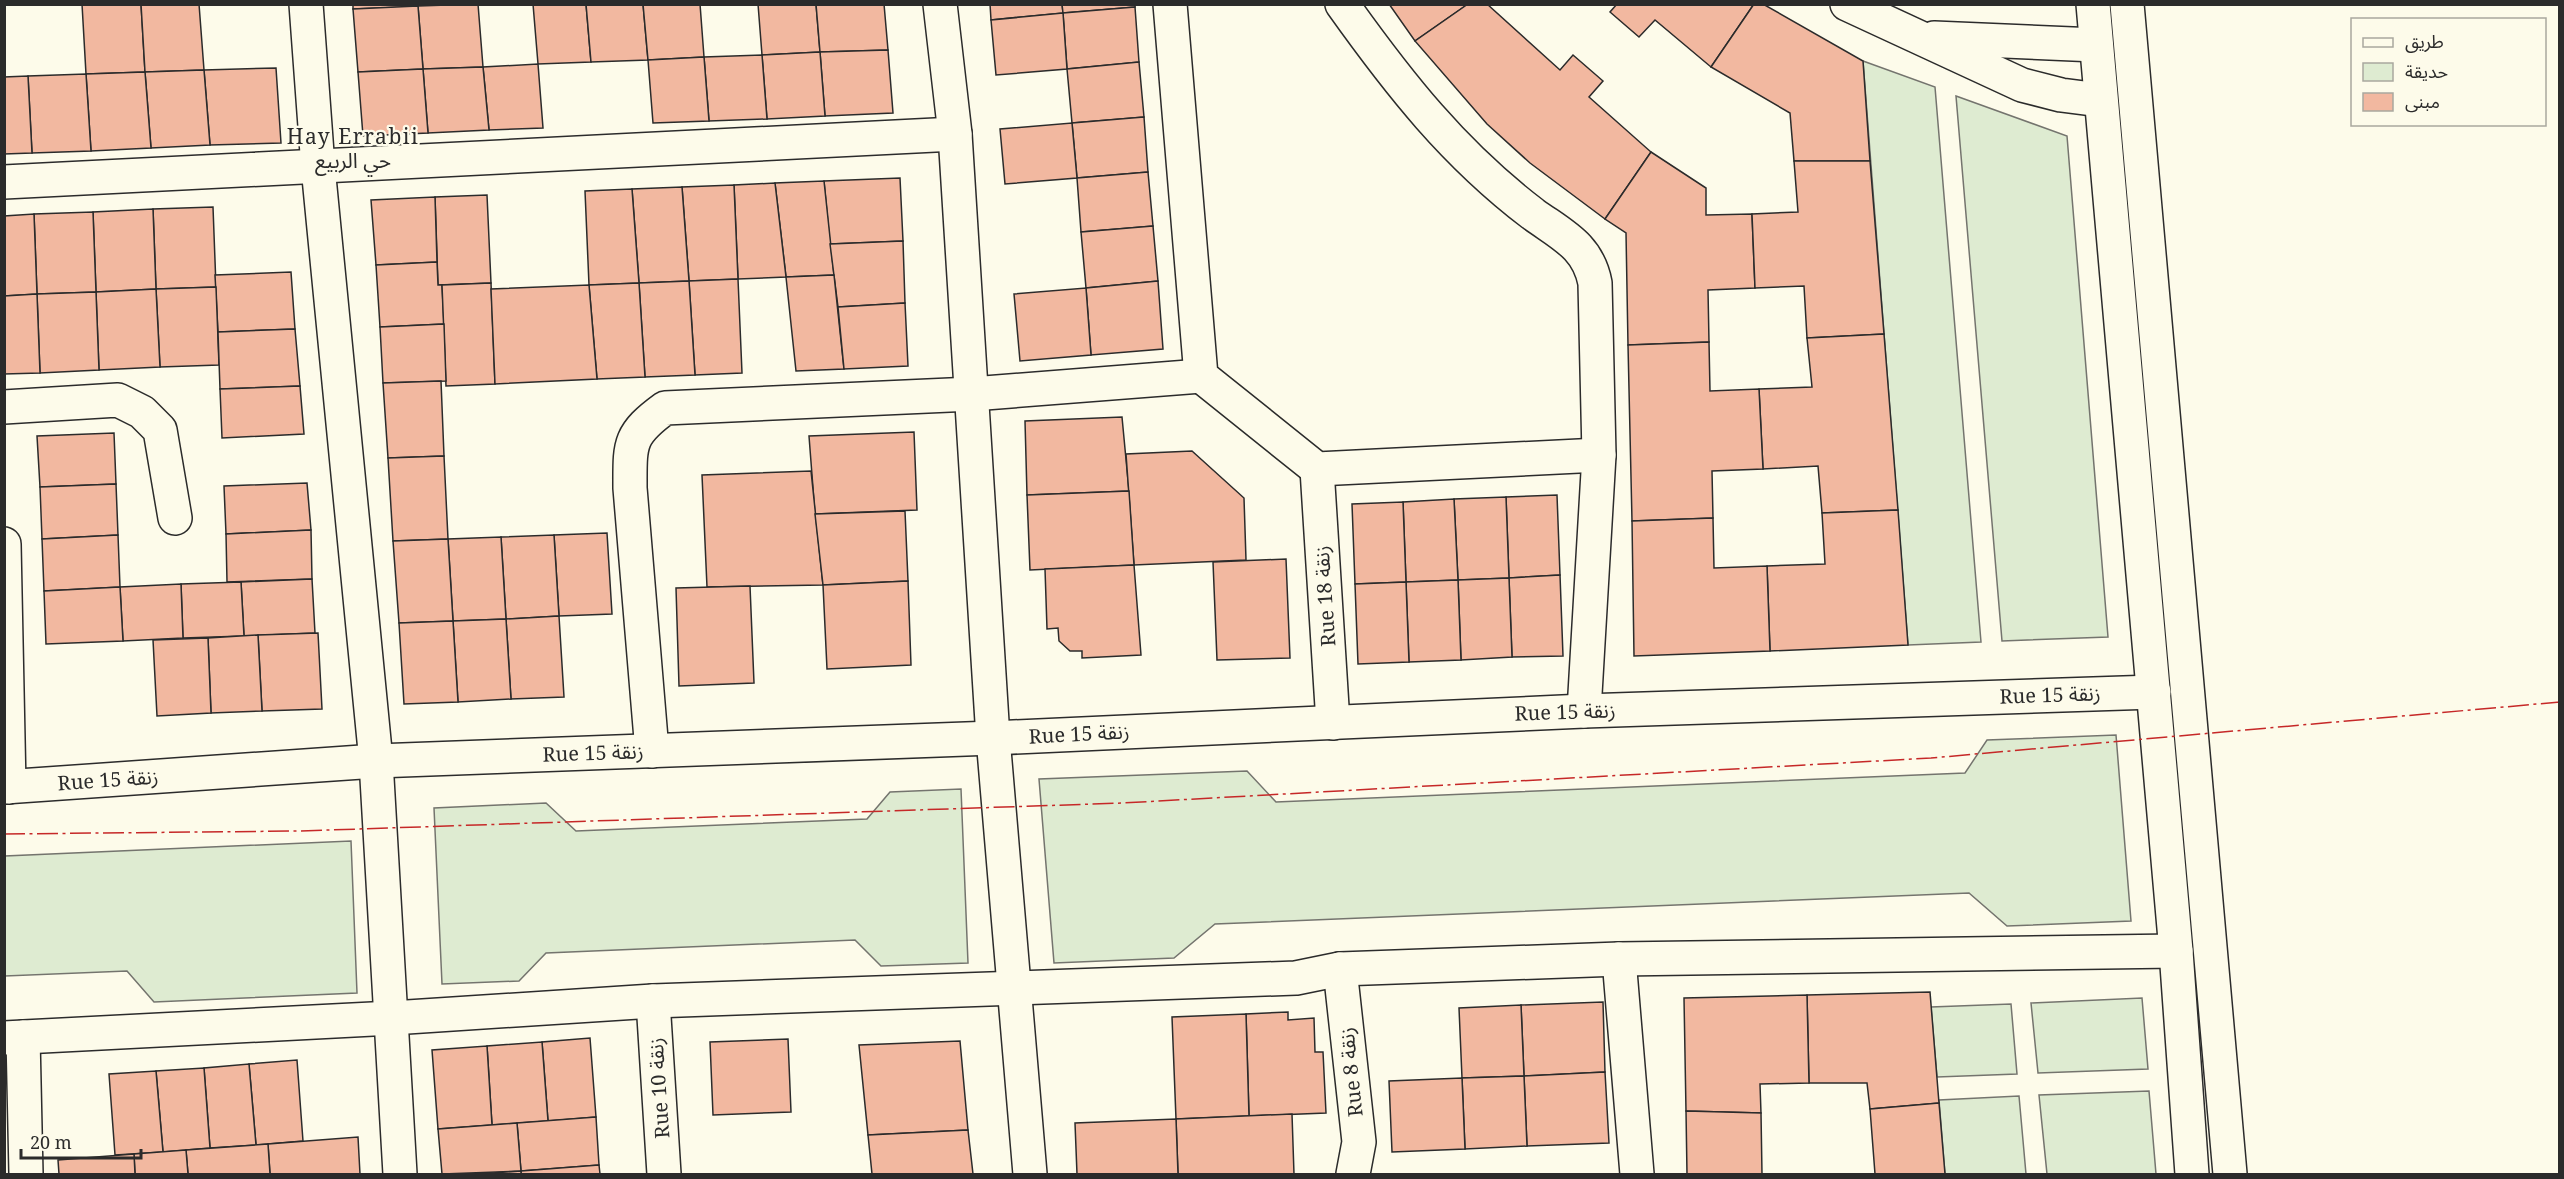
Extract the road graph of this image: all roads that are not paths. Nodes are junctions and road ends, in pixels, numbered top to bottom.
1 (306, 4) edge
2 (940, 4) edge
3 (1170, 4) edge
4 (1342, 4) edge
5 (1847, 4) edge
6 (2093, 4) edge
7 (2127, 4) edge
8 (1920, 37) junction
9 (2096, 45) junction
10 (2100, 100) junction
11 (955, 134) junction
12 (318, 167) junction
13 (4, 182) edge
14 (1201, 376) junction
15 (972, 394) junction
16 (4, 407) edge
17 (1599, 455) junction
18 (1317, 469) junction
19 (175, 518) dead end
20 (4, 544) edge
21 (2154, 692) junction
22 (1584, 711) junction
23 (1334, 723) junction
24 (993, 738) junction
25 (652, 751) junction
26 (376, 761) junction
27 (7, 787) edge
28 (2176, 951) junction
29 (1619, 959) junction
30 (1340, 969) junction
31 (1013, 988) junction
32 (653, 1001) junction
33 (392, 1018) junction
34 (14, 1037) edge
35 (26, 1174) edge
36 (400, 1174) edge
37 (664, 1174) edge
38 (1030, 1174) edge
39 (1353, 1174) edge
40 (1637, 1174) edge
41 (2192, 1174) edge
42 (2230, 1174) edge

1 - 12 street
2 - 11 street
3 - 14 street
4 - 17 street
5 - 8 street
6 - 9 street
7 - 42 street
8 - 9 street
8 - 10 street
9 - 10 street
10 - 21 street
11 - 12 street
11 - 15 street
12 - 13 street
12 - 26 street
14 - 15 street
14 - 18 street
15 - 24 street
15 - 25 street
16 - 19 street
17 - 18 street
17 - 22 street
18 - 23 street, Rue 18 زنقة
20 - 27 street
21 - 22 street, Rue 15 زنقة
21 - 28 street
22 - 23 street, Rue 15 زنقة
23 - 24 street, Rue 15 زنقة
24 - 25 street, Rue 15 زنقة
24 - 31 street
25 - 26 street, Rue 15 زنقة
26 - 27 street, Rue 15 زنقة
26 - 33 street
28 - 29 street
28 - 41 street
29 - 30 street
29 - 40 street
30 - 31 street
30 - 39 street, Rue 8 زنقة
31 - 32 street
31 - 38 street
32 - 33 street
32 - 37 street, Rue 10 زنقة
33 - 34 street
33 - 36 street
34 - 35 street

